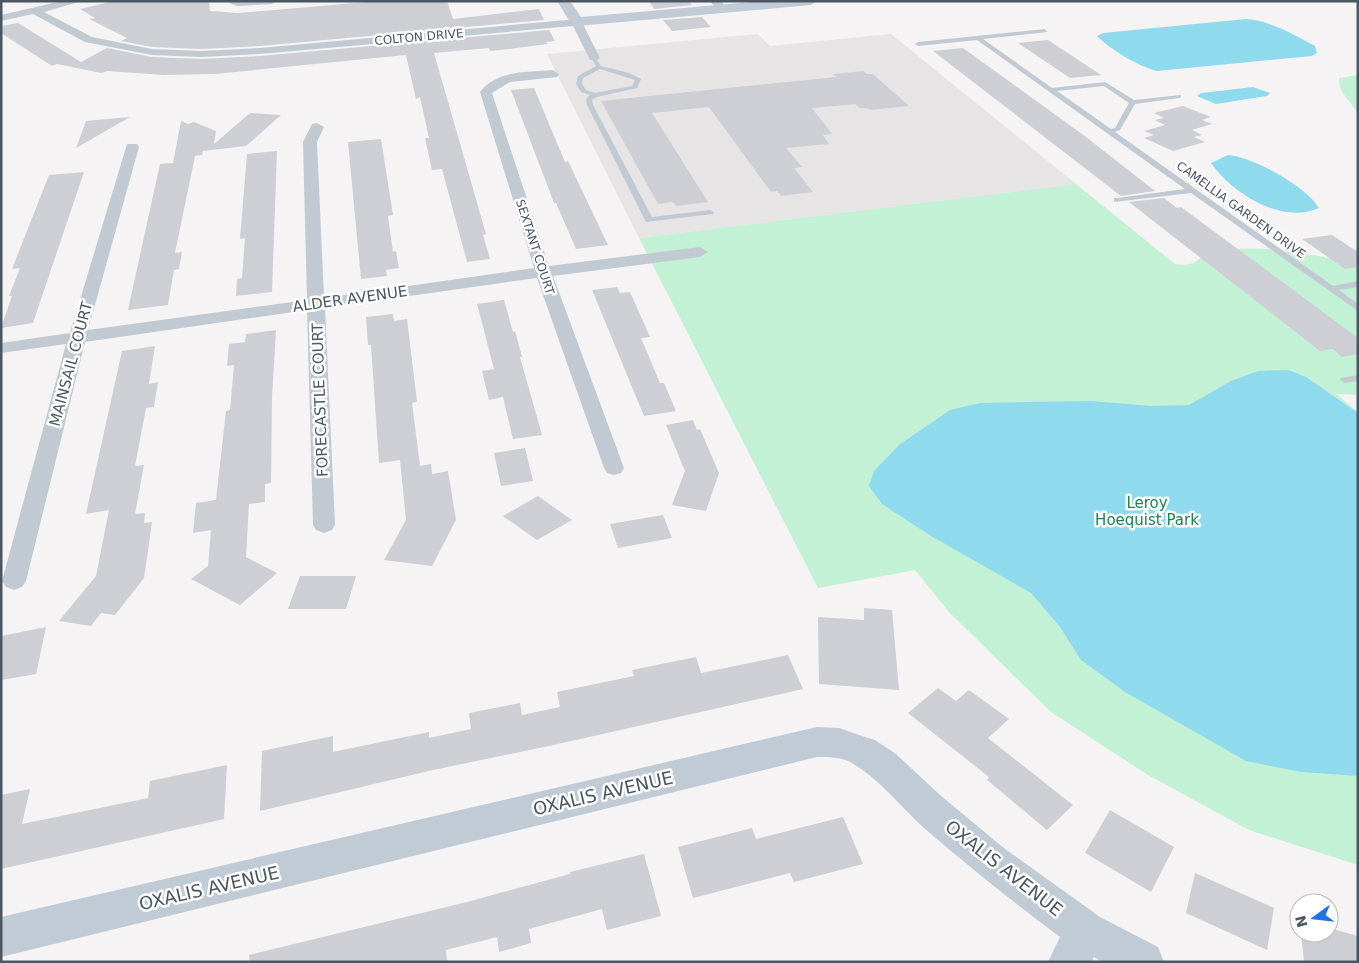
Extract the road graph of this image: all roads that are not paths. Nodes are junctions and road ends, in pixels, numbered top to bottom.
1 (76, 1) edge
2 (230, 1) edge
3 (272, 1) edge
4 (564, 1) edge
5 (811, 1) edge
6 (718, 5) edge
7 (35, 11) junction
8 (1, 18) edge
9 (580, 28) junction
10 (1044, 31) dead end
11 (978, 38) junction
12 (918, 44) dead end
13 (596, 62) junction
14 (553, 74) dead end
15 (1051, 90) junction
16 (594, 95) junction
17 (1179, 96) dead end
18 (1133, 102) junction
19 (317, 127) dead end
20 (1112, 131) junction
21 (132, 148) dead end
22 (1193, 190) junction
23 (1117, 200) dead end
24 (710, 212) dead end
25 (700, 252) dead end
26 (543, 272) junction
27 (1358, 284) edge
28 (1331, 289) junction
29 (317, 304) junction
30 (1358, 308) edge
31 (77, 338) junction
32 (1, 348) edge
33 (1358, 378) edge
34 (1345, 380) dead end
35 (614, 468) dead end
36 (324, 525) dead end
37 (14, 581) dead end
38 (1, 937) edge
39 (1078, 946) edge
40 (1143, 962) edge

1 - 7 street
2 - 3 street
4 - 9 street
5 - 6 street, COLTON DRIVE
6 - 9 street, COLTON DRIVE
7 - 8 street
7 - 9 street, COLTON DRIVE
9 - 13 street
10 - 11 lane
11 - 12 lane
11 - 15 lane, CAMELLIA GARDEN DRIVE
13 - 16 lane
13 - 16 lane
14 - 26 street, SEXTANT COURT
15 - 18 lane
15 - 20 lane, CAMELLIA GARDEN DRIVE
16 - 24 lane
17 - 18 lane
18 - 20 lane
19 - 29 street, FORECASTLE COURT
20 - 22 lane, CAMELLIA GARDEN DRIVE
21 - 31 street, MAINSAIL COURT
22 - 23 lane
22 - 28 lane, CAMELLIA GARDEN DRIVE
25 - 26 street, ALDER AVENUE
26 - 29 street, ALDER AVENUE
26 - 35 street, SEXTANT COURT
27 - 28 lane
28 - 30 lane, CAMELLIA GARDEN DRIVE
29 - 31 street, ALDER AVENUE
29 - 36 street, FORECASTLE COURT
31 - 32 street, ALDER AVENUE
31 - 37 street, MAINSAIL COURT
33 - 34 lane
38 - 39 street, OXALIS AVENUE
39 - 40 street, OXALIS AVENUE

